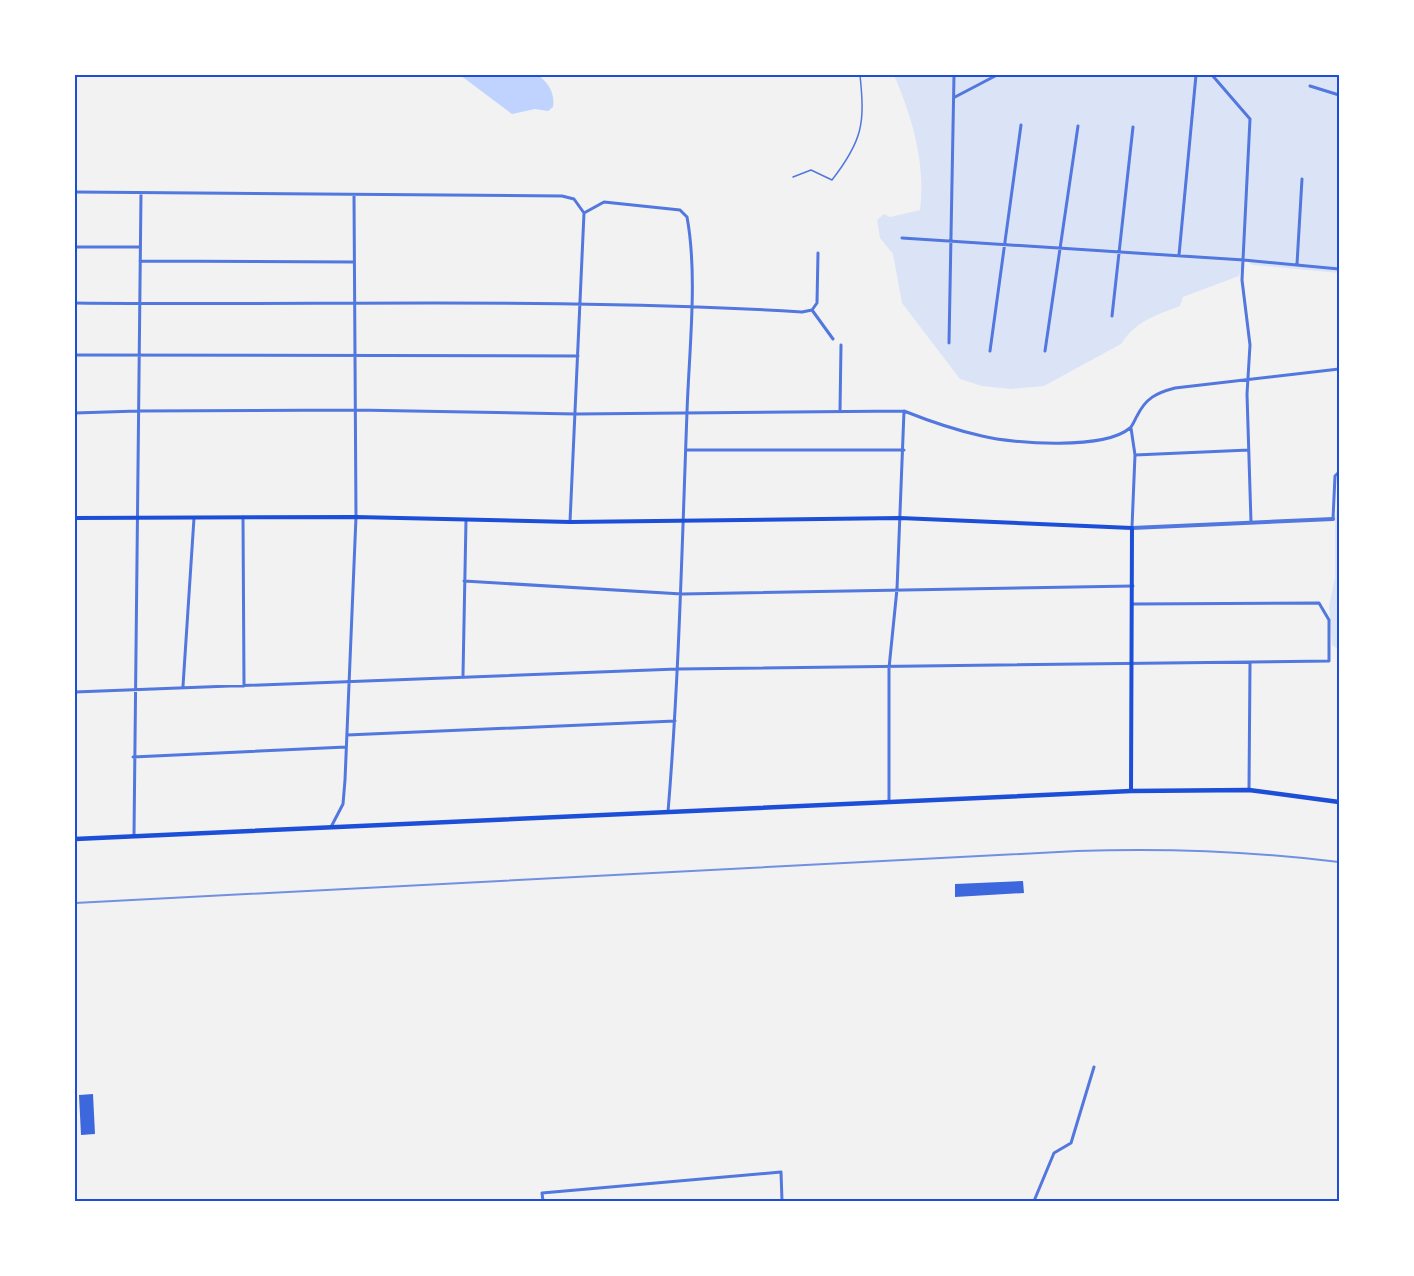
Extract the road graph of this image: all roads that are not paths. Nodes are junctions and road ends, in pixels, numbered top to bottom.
1 (860, 75) edge
2 (954, 75) edge
3 (997, 75) edge
4 (1196, 75) edge
5 (1212, 75) edge
6 (1310, 86) dead end
7 (1339, 95) edge
8 (955, 97) junction
9 (1021, 125) dead end
10 (1078, 126) dead end
11 (1132, 127) dead end
12 (794, 177) dead end
13 (1302, 179) dead end
14 (75, 192) edge
15 (141, 193) junction
16 (354, 195) junction
17 (584, 213) junction
18 (902, 238) dead end
19 (951, 241) junction
20 (1004, 245) junction
21 (75, 247) edge
22 (140, 248) junction
23 (1062, 248) junction
24 (1120, 252) junction
25 (818, 253) dead end
26 (1179, 255) junction
27 (1244, 260) junction
28 (140, 261) junction
29 (354, 262) junction
30 (1297, 265) junction
31 (1339, 269) edge
32 (75, 303) edge
33 (139, 304) junction
34 (580, 304) junction
35 (355, 305) junction
36 (691, 305) junction
37 (812, 310) junction
38 (1112, 316) dead end
39 (833, 339) dead end
40 (949, 343) dead end
41 (841, 345) dead end
42 (990, 351) dead end
43 (1045, 351) dead end
44 (75, 355) edge
45 (139, 355) junction
46 (579, 356) junction
47 (355, 357) junction
48 (1339, 369) edge
49 (1248, 379) junction
50 (355, 410) junction
51 (138, 411) junction
52 (687, 411) junction
53 (840, 411) junction
54 (904, 411) junction
55 (75, 413) edge
56 (576, 414) junction
57 (1131, 428) junction
58 (686, 450) junction
59 (904, 450) junction
60 (1249, 450) junction
61 (1135, 455) junction
62 (1339, 472) edge
63 (243, 517) junction
64 (356, 517) junction
65 (75, 518) edge
66 (138, 518) junction
67 (194, 518) junction
68 (466, 518) junction
69 (900, 518) junction
70 (684, 519) junction
71 (1332, 519) joint
72 (570, 522) junction
73 (1251, 522) junction
74 (1132, 528) junction
75 (464, 581) junction
76 (1133, 586) junction
77 (897, 589) junction
78 (682, 594) junction
79 (1133, 604) junction
80 (1250, 662) junction
81 (1132, 664) junction
82 (889, 668) junction
83 (677, 669) junction
84 (463, 675) junction
85 (348, 680) junction
86 (183, 686) junction
87 (244, 686) junction
88 (134, 690) junction
89 (75, 692) edge
90 (675, 720) junction
91 (347, 735) junction
92 (346, 747) junction
93 (134, 757) junction
94 (1249, 790) junction
95 (1131, 791) junction
96 (889, 801) junction
97 (1339, 802) edge
98 (668, 812) junction
99 (330, 828) junction
100 (134, 835) junction
101 (75, 839) edge
102 (1094, 1067) dead end
103 (543, 1201) edge
104 (782, 1201) edge
105 (1034, 1201) edge

1 - 12 lane
2 - 8 street
3 - 8 street
4 - 26 street
5 - 27 street
6 - 7 street
8 - 19 street
9 - 20 street
10 - 23 street
11 - 24 street
13 - 30 street
14 - 15 street
15 - 16 street
15 - 22 street
16 - 17 street
16 - 29 street
17 - 34 street
17 - 36 street
18 - 19 street
19 - 20 street
19 - 40 street
20 - 23 street
20 - 42 street
21 - 22 street
22 - 28 street
23 - 24 street
23 - 43 street
24 - 26 street
24 - 38 street
25 - 37 street
26 - 27 street
27 - 30 street
27 - 49 street
28 - 29 street
28 - 33 street
29 - 35 street
30 - 31 street
32 - 33 street
33 - 35 street
33 - 45 street
34 - 35 street
34 - 36 street
34 - 46 street
35 - 47 street
36 - 37 street
36 - 52 street
37 - 39 street
41 - 53 street
44 - 45 street
45 - 47 street
45 - 51 street
46 - 47 street
46 - 56 street
47 - 50 street
48 - 49 street
49 - 57 street
49 - 60 street
50 - 51 street
50 - 56 street
50 - 64 street
51 - 55 street
51 - 66 street
52 - 53 street
52 - 56 street
52 - 58 street
53 - 54 street
54 - 57 street
54 - 59 street
56 - 72 street
57 - 61 street
58 - 59 street
58 - 70 street
59 - 69 street
60 - 61 street
60 - 73 street
61 - 74 street
62 - 71 street
63 - 64 main road
63 - 67 main road
63 - 87 street
64 - 68 main road
64 - 85 street
65 - 66 main road
66 - 67 main road
66 - 88 street
67 - 86 street
68 - 72 main road
68 - 75 street
69 - 70 main road
69 - 74 main road
69 - 77 street
70 - 72 main road
70 - 78 street
71 - 73 street
73 - 74 street
74 - 76 main road
75 - 78 street
75 - 84 street
76 - 77 street
76 - 79 main road
77 - 78 street
77 - 82 street
78 - 83 street
79 - 80 street
79 - 81 main road
80 - 81 street
80 - 94 street
81 - 82 street
81 - 95 main road
82 - 83 street
82 - 96 street
83 - 84 street
83 - 90 street
84 - 85 street
85 - 87 street
85 - 91 street
86 - 87 street
86 - 88 street
88 - 89 street
88 - 93 street
90 - 91 street
90 - 98 street
91 - 92 street
92 - 93 street
92 - 99 street
93 - 100 street
94 - 95 main road
94 - 97 main road
95 - 96 main road
96 - 98 main road
98 - 99 main road
99 - 100 main road
100 - 101 main road
102 - 105 street
103 - 104 street

